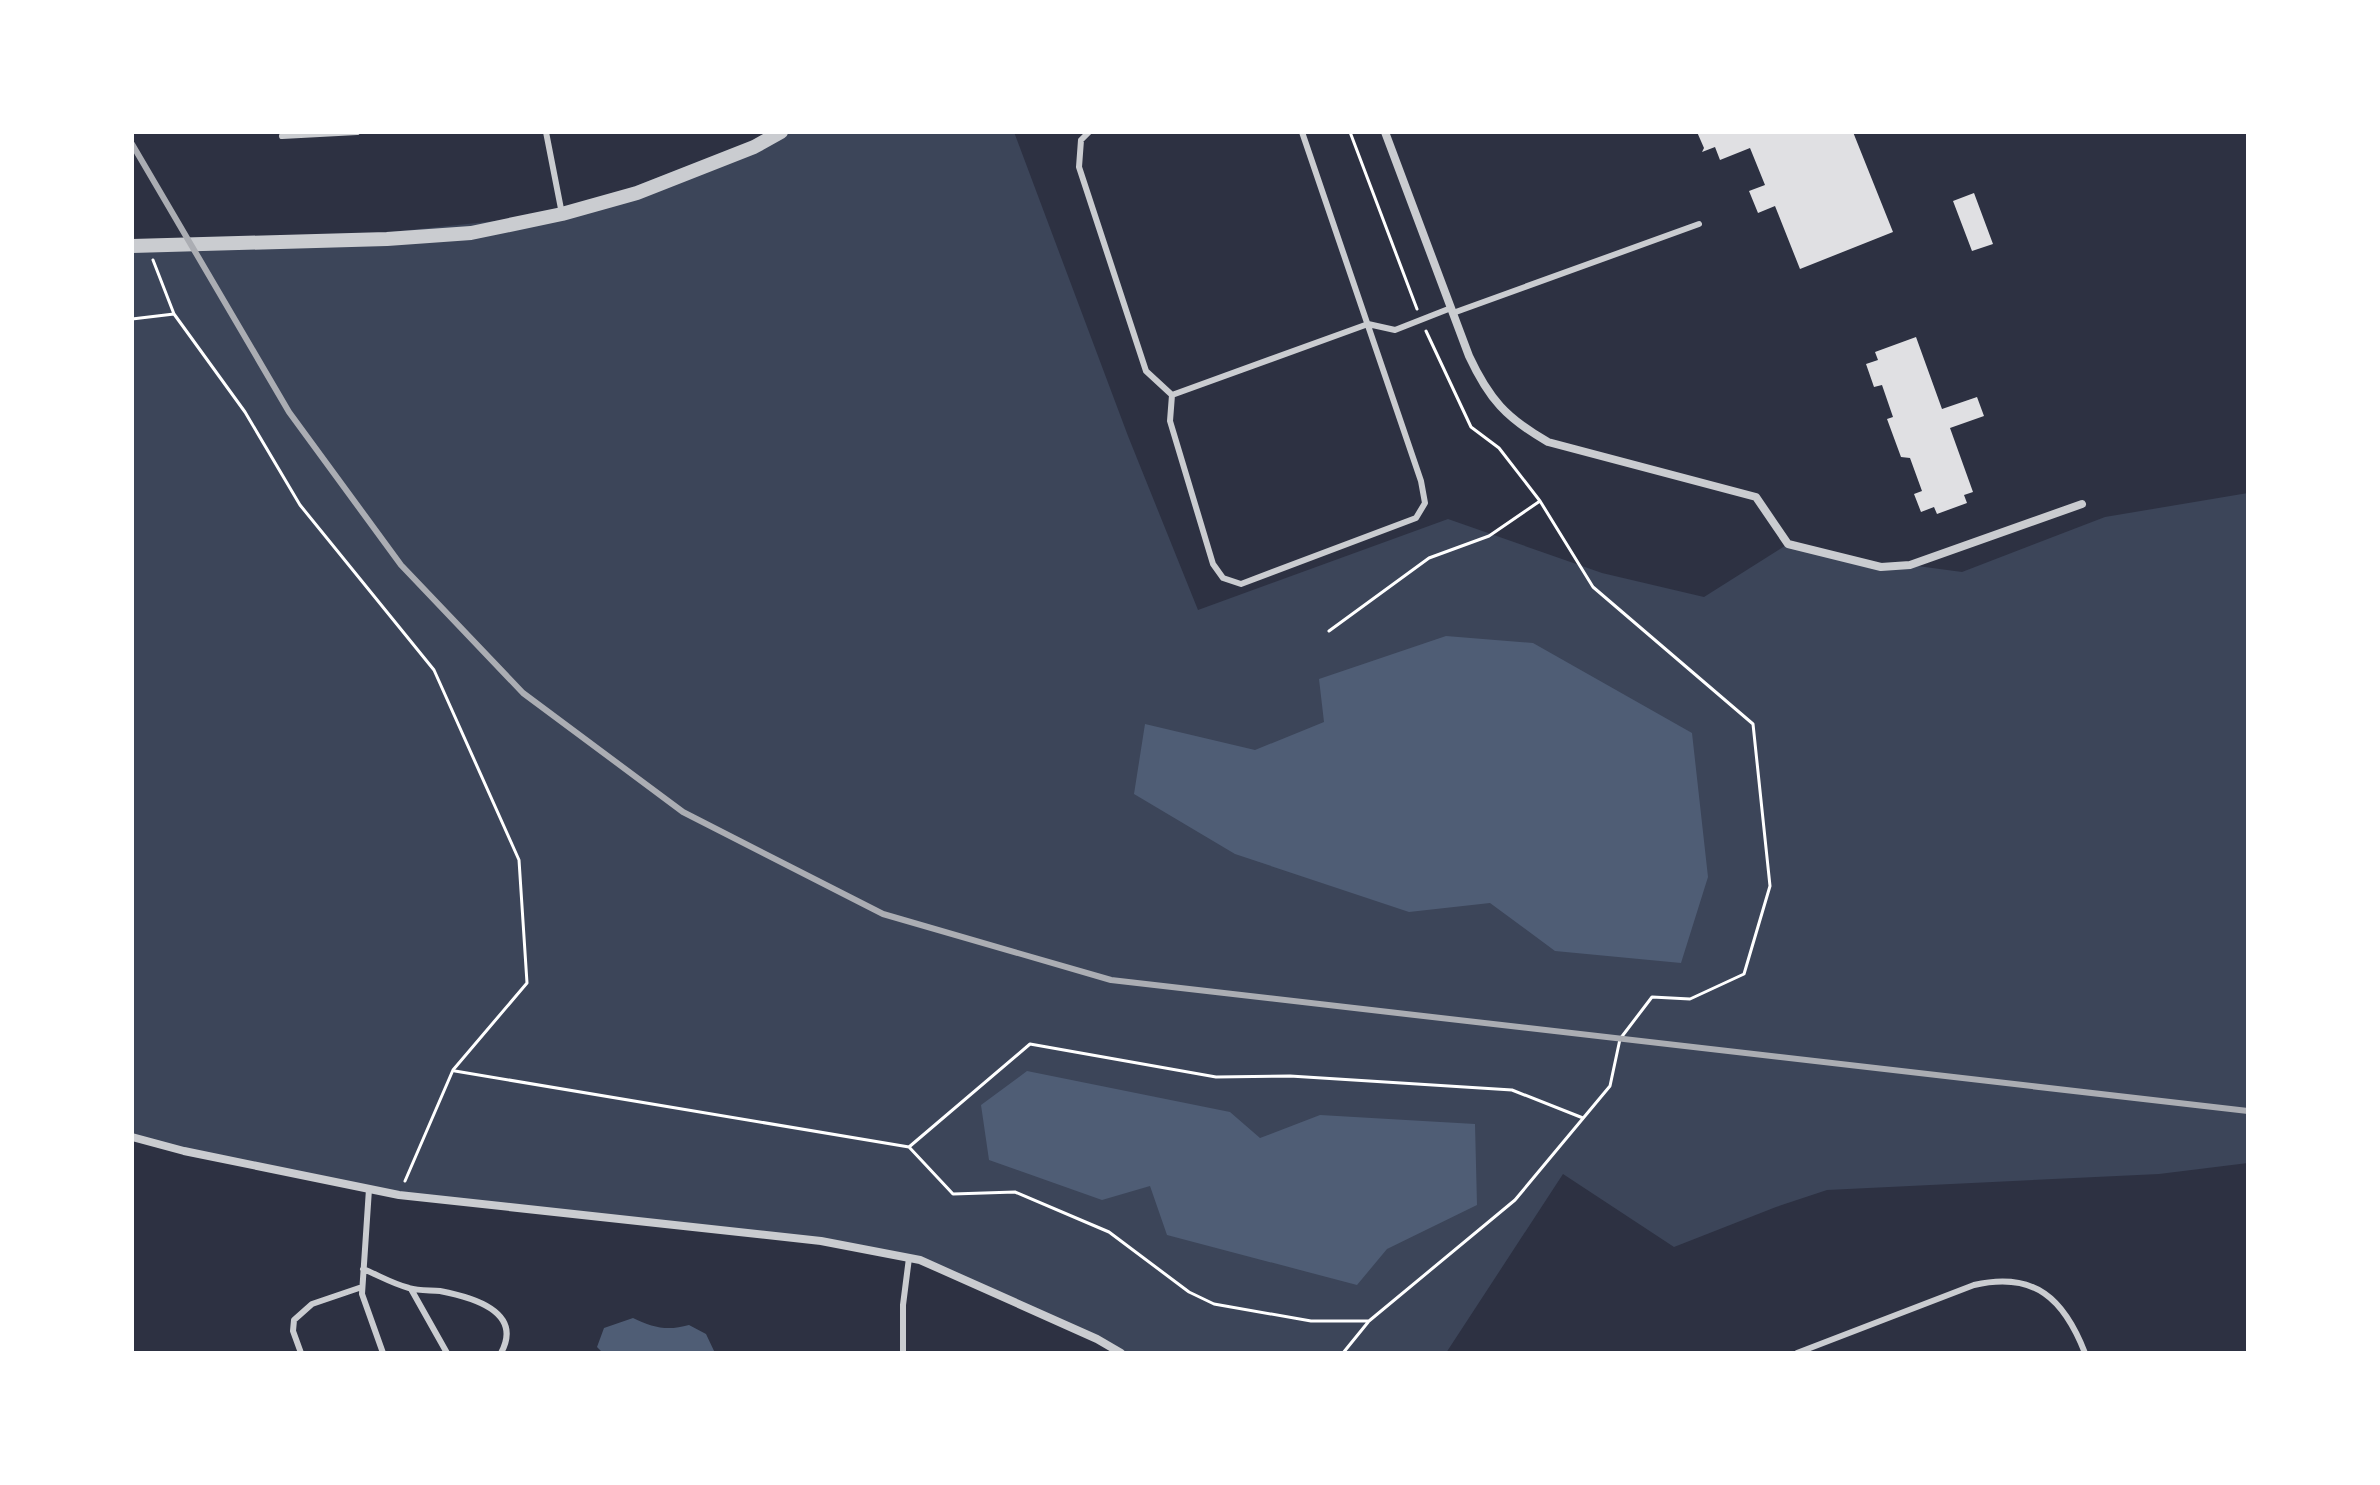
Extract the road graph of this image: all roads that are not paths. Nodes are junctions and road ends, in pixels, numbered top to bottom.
1 (357, 132) edge
2 (546, 132) edge
3 (781, 132) edge
4 (1089, 132) edge
5 (1302, 132) edge
6 (1385, 132) edge
7 (282, 136) dead end
8 (562, 214) junction
9 (1699, 224) dead end
10 (132, 246) edge
11 (1452, 310) junction
12 (1368, 324) junction
13 (1172, 395) junction
14 (2082, 504) dead end
15 (132, 1137) edge
16 (369, 1189) junction
17 (909, 1258) junction
18 (363, 1269) junction
19 (362, 1287) junction
20 (411, 1289) junction
21 (301, 1353) edge
22 (383, 1353) edge
23 (447, 1353) edge
24 (501, 1353) edge
25 (903, 1353) edge
26 (1121, 1353) edge
27 (1797, 1353) edge
28 (2085, 1353) edge

1 - 7 lane
2 - 8 lane
3 - 8 street
4 - 13 lane
5 - 12 lane
6 - 11 street
8 - 10 street
9 - 11 lane
11 - 12 lane
11 - 14 street
12 - 13 lane
12 - 13 lane
15 - 16 street
16 - 17 street
16 - 18 lane
17 - 25 lane
17 - 26 street
18 - 19 lane
18 - 20 lane
19 - 21 lane
19 - 22 lane
20 - 23 lane
20 - 24 lane
27 - 28 lane

